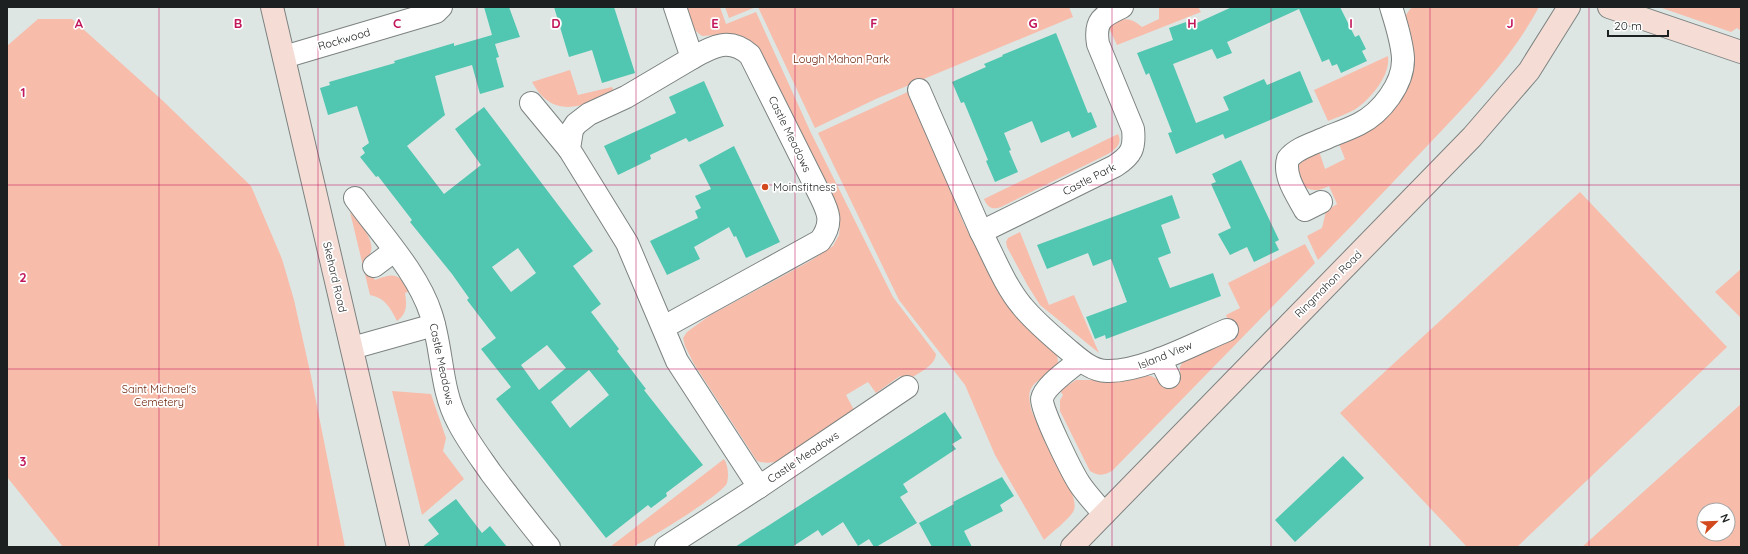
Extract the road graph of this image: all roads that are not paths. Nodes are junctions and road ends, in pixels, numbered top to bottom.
1 (272, 7) edge
2 (442, 7) edge
3 (675, 7) edge
4 (1122, 7) edge
5 (1391, 7) edge
6 (1568, 7) edge
7 (1609, 7) edge
8 (402, 14) edge
9 (1741, 52) edge
10 (284, 57) junction
11 (692, 58) junction
12 (920, 90) dead end
13 (531, 103) dead end
14 (569, 149) junction
15 (355, 198) dead end
16 (1313, 206) dead end
17 (981, 232) junction
18 (394, 251) junction
19 (374, 266) dead end
20 (434, 324) junction
21 (664, 328) junction
22 (1227, 330) dead end
23 (352, 348) junction
24 (1080, 360) junction
25 (907, 387) dead end
26 (759, 487) junction
27 (1104, 514) junction
28 (398, 547) edge
29 (549, 547) edge
30 (666, 547) edge
31 (1072, 547) edge

1 - 10 street, Skehard Road
2 - 8 street, Rockwood
3 - 11 street
4 - 17 street, Castle Park
5 - 16 street
6 - 27 street, Ringmahon Road
7 - 9 street
8 - 10 street, Rockwood
10 - 23 street, Skehard Road
11 - 14 street, Castle Meadows
11 - 21 street, Castle Meadows
12 - 17 street
13 - 14 street, Castle Meadows
14 - 21 street, Castle Meadows
15 - 18 street, Castle Meadows
17 - 24 street
18 - 19 street
18 - 20 street, Castle Meadows
20 - 23 street
20 - 29 street, Castle Meadows
21 - 26 street, Castle Meadows
22 - 24 street, Island View
23 - 28 street, Skehard Road
24 - 27 street
25 - 26 street, Castle Meadows
26 - 30 street, Castle Meadows
27 - 31 street, Ringmahon Road

